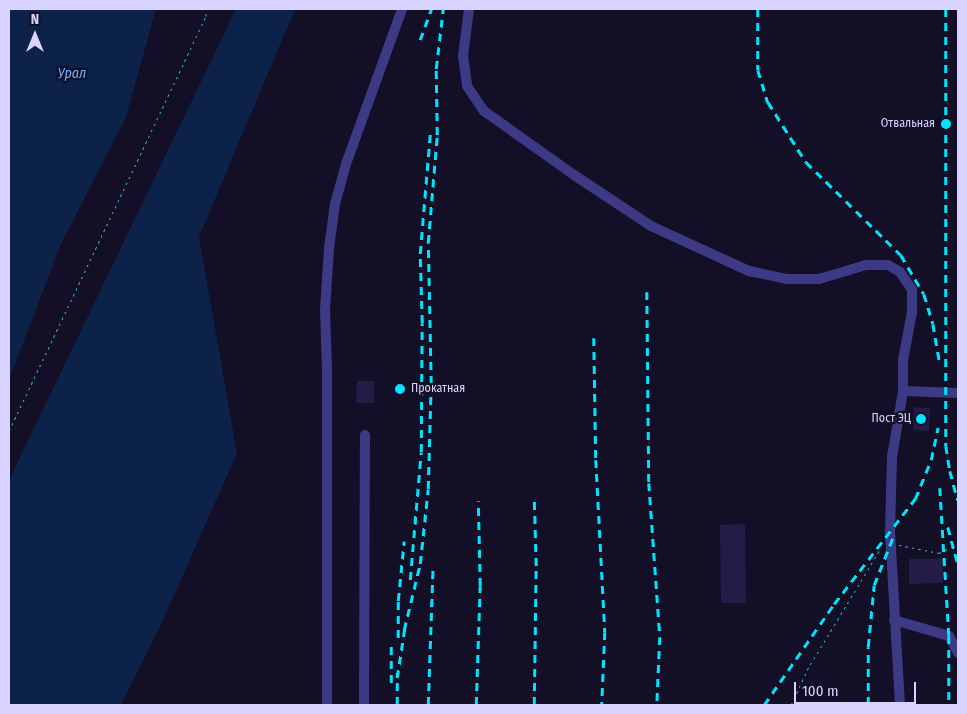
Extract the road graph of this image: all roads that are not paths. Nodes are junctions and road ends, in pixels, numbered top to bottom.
1 (402, 9) edge
2 (469, 9) edge
3 (903, 391) junction
4 (958, 393) edge
5 (365, 435) dead end
6 (894, 620) junction
7 (958, 653) edge
8 (327, 705) edge
9 (364, 705) edge
10 (900, 705) edge

1 - 8 lane
2 - 3 lane
3 - 4 lane
3 - 6 lane
5 - 9 lane
6 - 7 lane
6 - 10 lane

